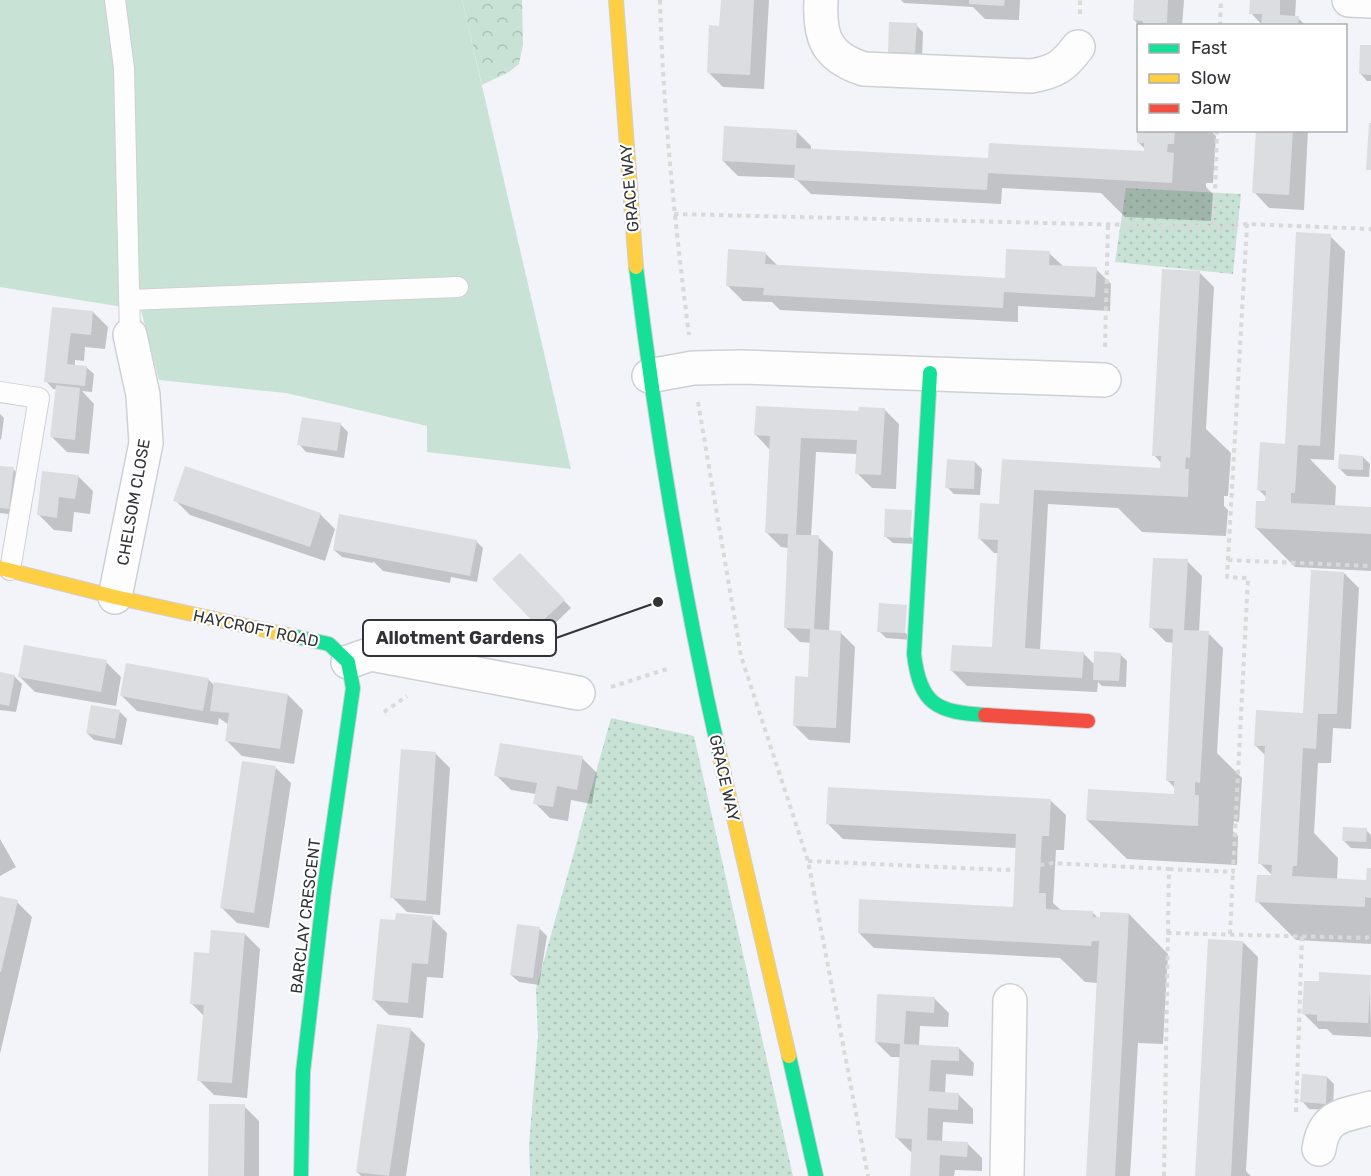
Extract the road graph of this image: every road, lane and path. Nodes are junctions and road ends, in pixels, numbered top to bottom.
1 (115, 0) edge
2 (616, 0) edge
3 (660, 0) edge
4 (821, 0) edge
5 (1221, 0) edge
6 (1349, 0) edge
7 (1371, 1) edge
8 (1220, 24) edge
9 (1078, 47) dead end
10 (1217, 132) edge
11 (674, 214) junction
12 (1108, 224) junction
13 (1247, 225) junction
14 (1214, 227) junction
15 (1371, 229) edge
16 (458, 287) dead end
17 (129, 300) junction
18 (130, 335) joint
19 (693, 368) junction
20 (930, 373) junction
21 (649, 376) junction
22 (1104, 380) joint
23 (0, 392) edge
24 (1228, 560) junction
25 (1371, 566) edge
26 (5, 569) edge
27 (115, 597) junction
28 (741, 656) junction
29 (348, 662) junction
30 (699, 664) junction
31 (578, 693) joint
32 (1088, 721) dead end
33 (808, 861) junction
34 (1040, 865) dead end
35 (1169, 868) junction
36 (1015, 869) dead end
37 (1233, 872) junction
38 (1167, 933) junction
39 (1230, 934) junction
40 (1302, 936) junction
41 (1371, 936) edge
42 (1010, 1001) dead end
43 (1371, 1108) edge
44 (1321, 1138) joint
45 (301, 1176) edge
46 (816, 1176) edge
47 (868, 1176) edge
48 (1007, 1176) edge
49 (1164, 1176) edge

1 - 17 lane
2 - 21 street, GRACE WAY
3 - 11 path
4 - 9 street
5 - 8 path
6 - 7 street
10 - 14 path
11 - 12 path
11 - 19 path
12 - 14 path
12 - 22 path
13 - 14 path
13 - 15 path
13 - 24 path
16 - 17 lane
17 - 18 lane
18 - 27 street, CHELSOM CLOSE
19 - 20 street
19 - 21 street
19 - 28 path
20 - 22 street
20 - 32 street
21 - 30 street, GRACE WAY
23 - 26 lane
24 - 25 path
24 - 37 path
26 - 27 street, HAYCROFT ROAD
27 - 29 street, HAYCROFT ROAD
28 - 30 path
28 - 33 path
29 - 31 street
29 - 45 street, BARCLAY CRESCENT
30 - 31 path
30 - 46 street, GRACE WAY
33 - 36 path
33 - 47 path
34 - 35 path
35 - 37 path
35 - 38 path
37 - 39 path
38 - 39 path
38 - 49 path
39 - 40 path
40 - 41 path
40 - 44 path
42 - 48 street
43 - 44 street

